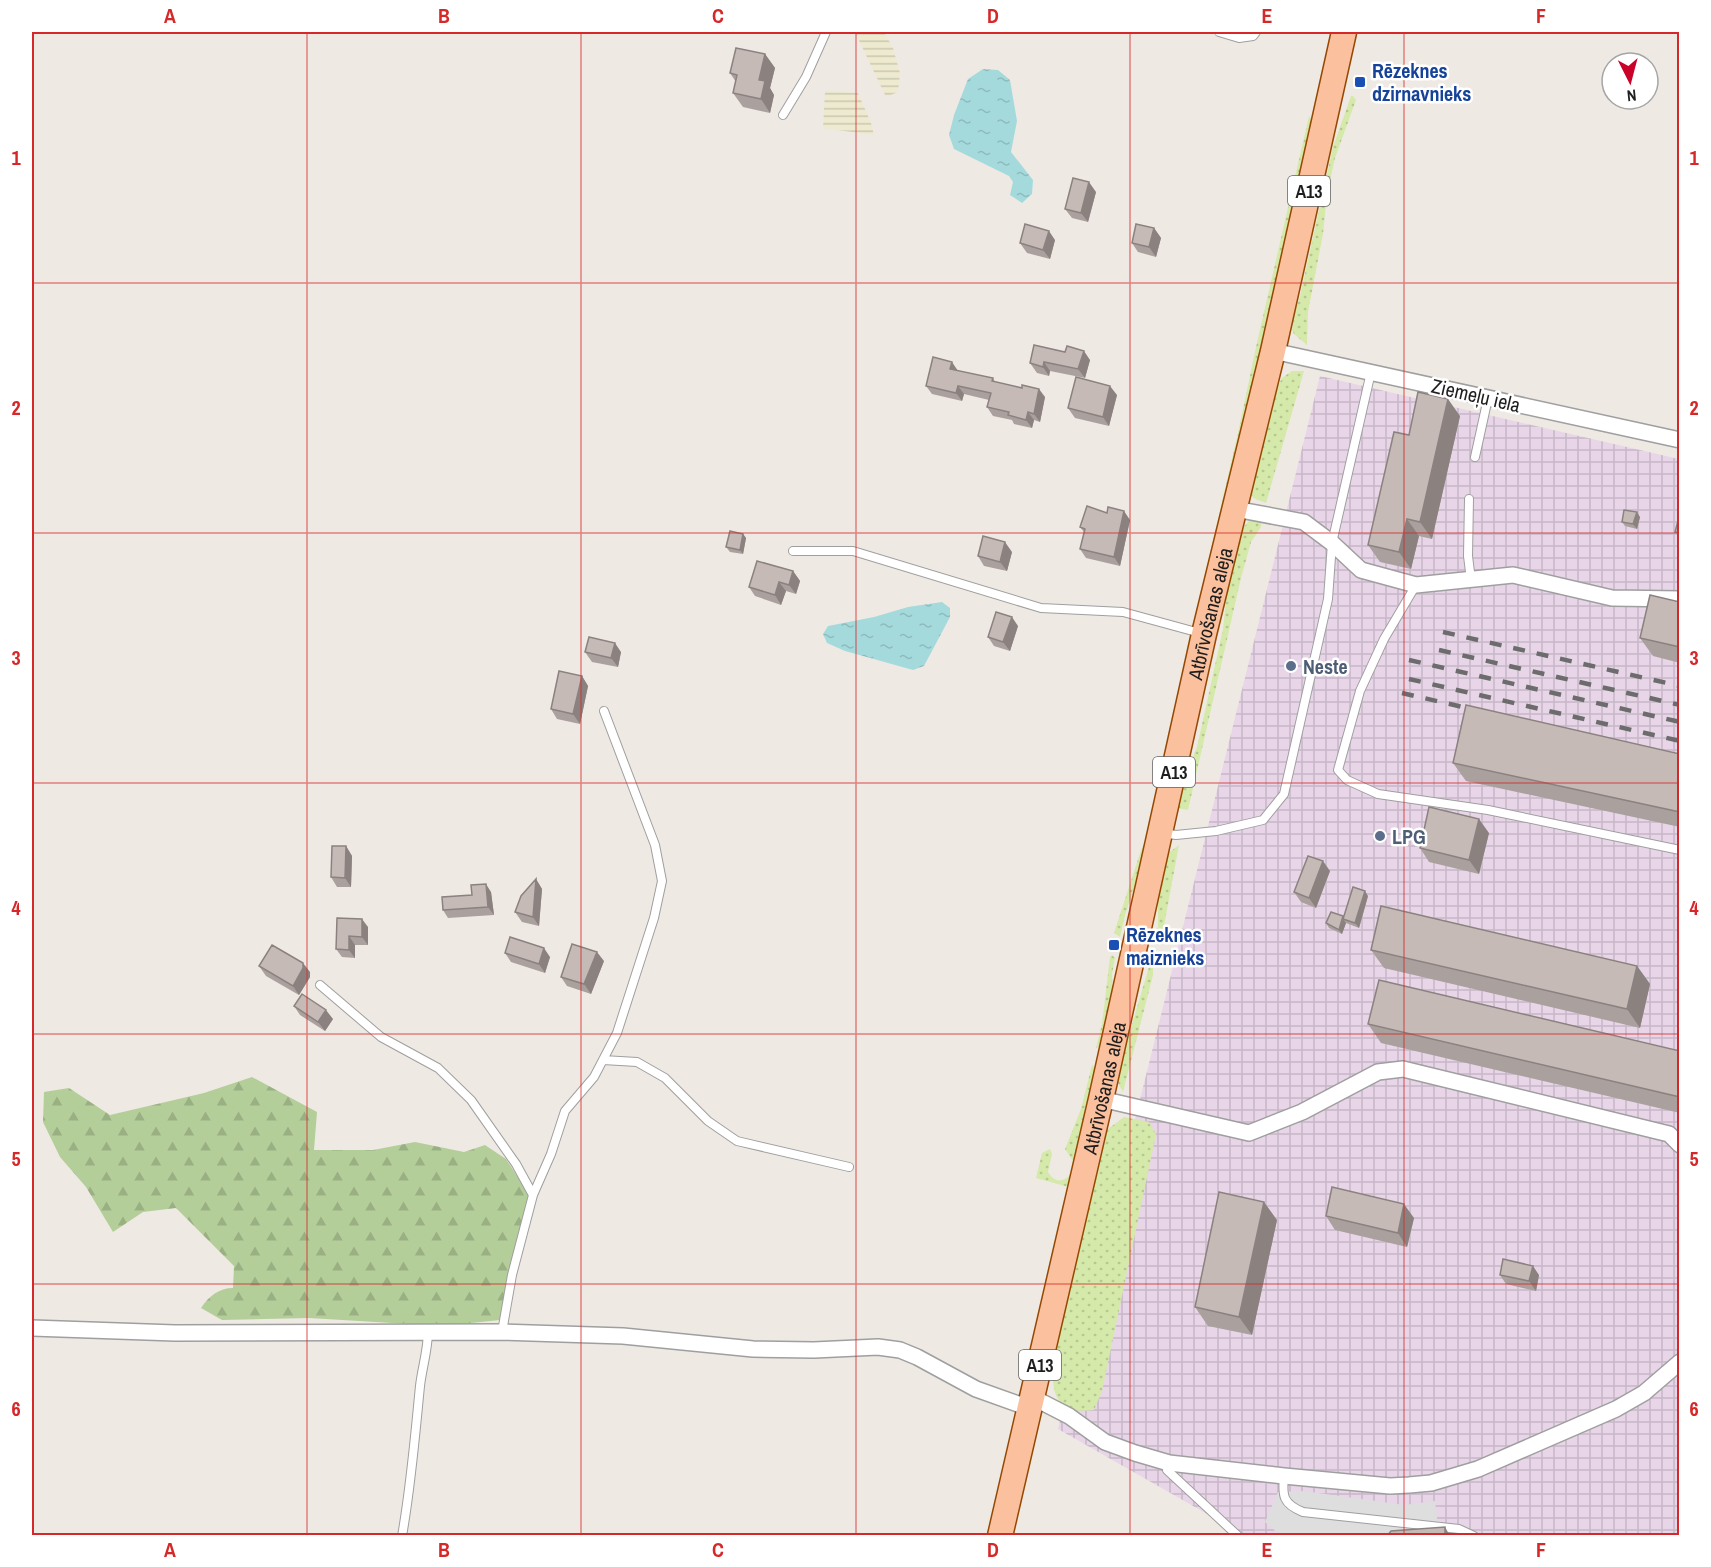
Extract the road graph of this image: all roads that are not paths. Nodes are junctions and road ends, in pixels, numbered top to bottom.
1 (826, 32) edge
2 (1219, 32) edge
3 (1256, 32) edge
4 (1344, 32) edge
5 (783, 115) dead end
6 (1273, 351) junction
7 (1371, 372) junction
8 (1488, 398) junction
9 (1680, 441) edge
10 (1475, 457) dead end
11 (1469, 499) dead end
12 (1235, 509) junction
13 (1332, 543) junction
14 (794, 551) dead end
15 (1471, 580) junction
16 (1416, 585) junction
17 (1680, 599) edge
18 (1204, 634) junction
19 (604, 711) dead end
20 (1160, 832) junction
21 (1680, 850) edge
22 (320, 985) dead end
23 (603, 1060) junction
24 (1101, 1099) junction
25 (1680, 1145) edge
26 (849, 1167) dead end
27 (533, 1195) junction
28 (32, 1328) edge
29 (428, 1331) junction
30 (502, 1332) junction
31 (1680, 1362) edge
32 (1031, 1402) junction
33 (1169, 1462) junction
34 (1284, 1476) junction
35 (402, 1536) edge
36 (1000, 1536) edge
37 (1238, 1536) edge
38 (1474, 1536) edge

1 - 5 lane
2 - 3 lane
4 - 6 main road, Atbrīvošanas aleja / A13
6 - 7 street, Ziemeļu iela
6 - 12 main road, Atbrīvošanas aleja / A13
7 - 8 street, Ziemeļu iela
7 - 13 lane
8 - 9 street, Ziemeļu iela
8 - 10 lane
11 - 15 lane
12 - 13 street
12 - 18 main road, Atbrīvošanas aleja / A13
13 - 16 street
13 - 20 lane
14 - 18 lane
15 - 16 street
15 - 17 street
16 - 21 lane
18 - 20 main road, Atbrīvošanas aleja / A13
19 - 23 lane
20 - 24 main road, Atbrīvošanas aleja / A13
22 - 27 lane
23 - 26 lane
23 - 27 lane
24 - 25 street
24 - 32 main road, Atbrīvošanas aleja / A13
27 - 30 lane
28 - 29 street
29 - 30 street
29 - 35 lane
30 - 32 street
31 - 34 street
32 - 33 street
32 - 36 main road, A13
33 - 34 street
33 - 37 lane
34 - 38 lane

